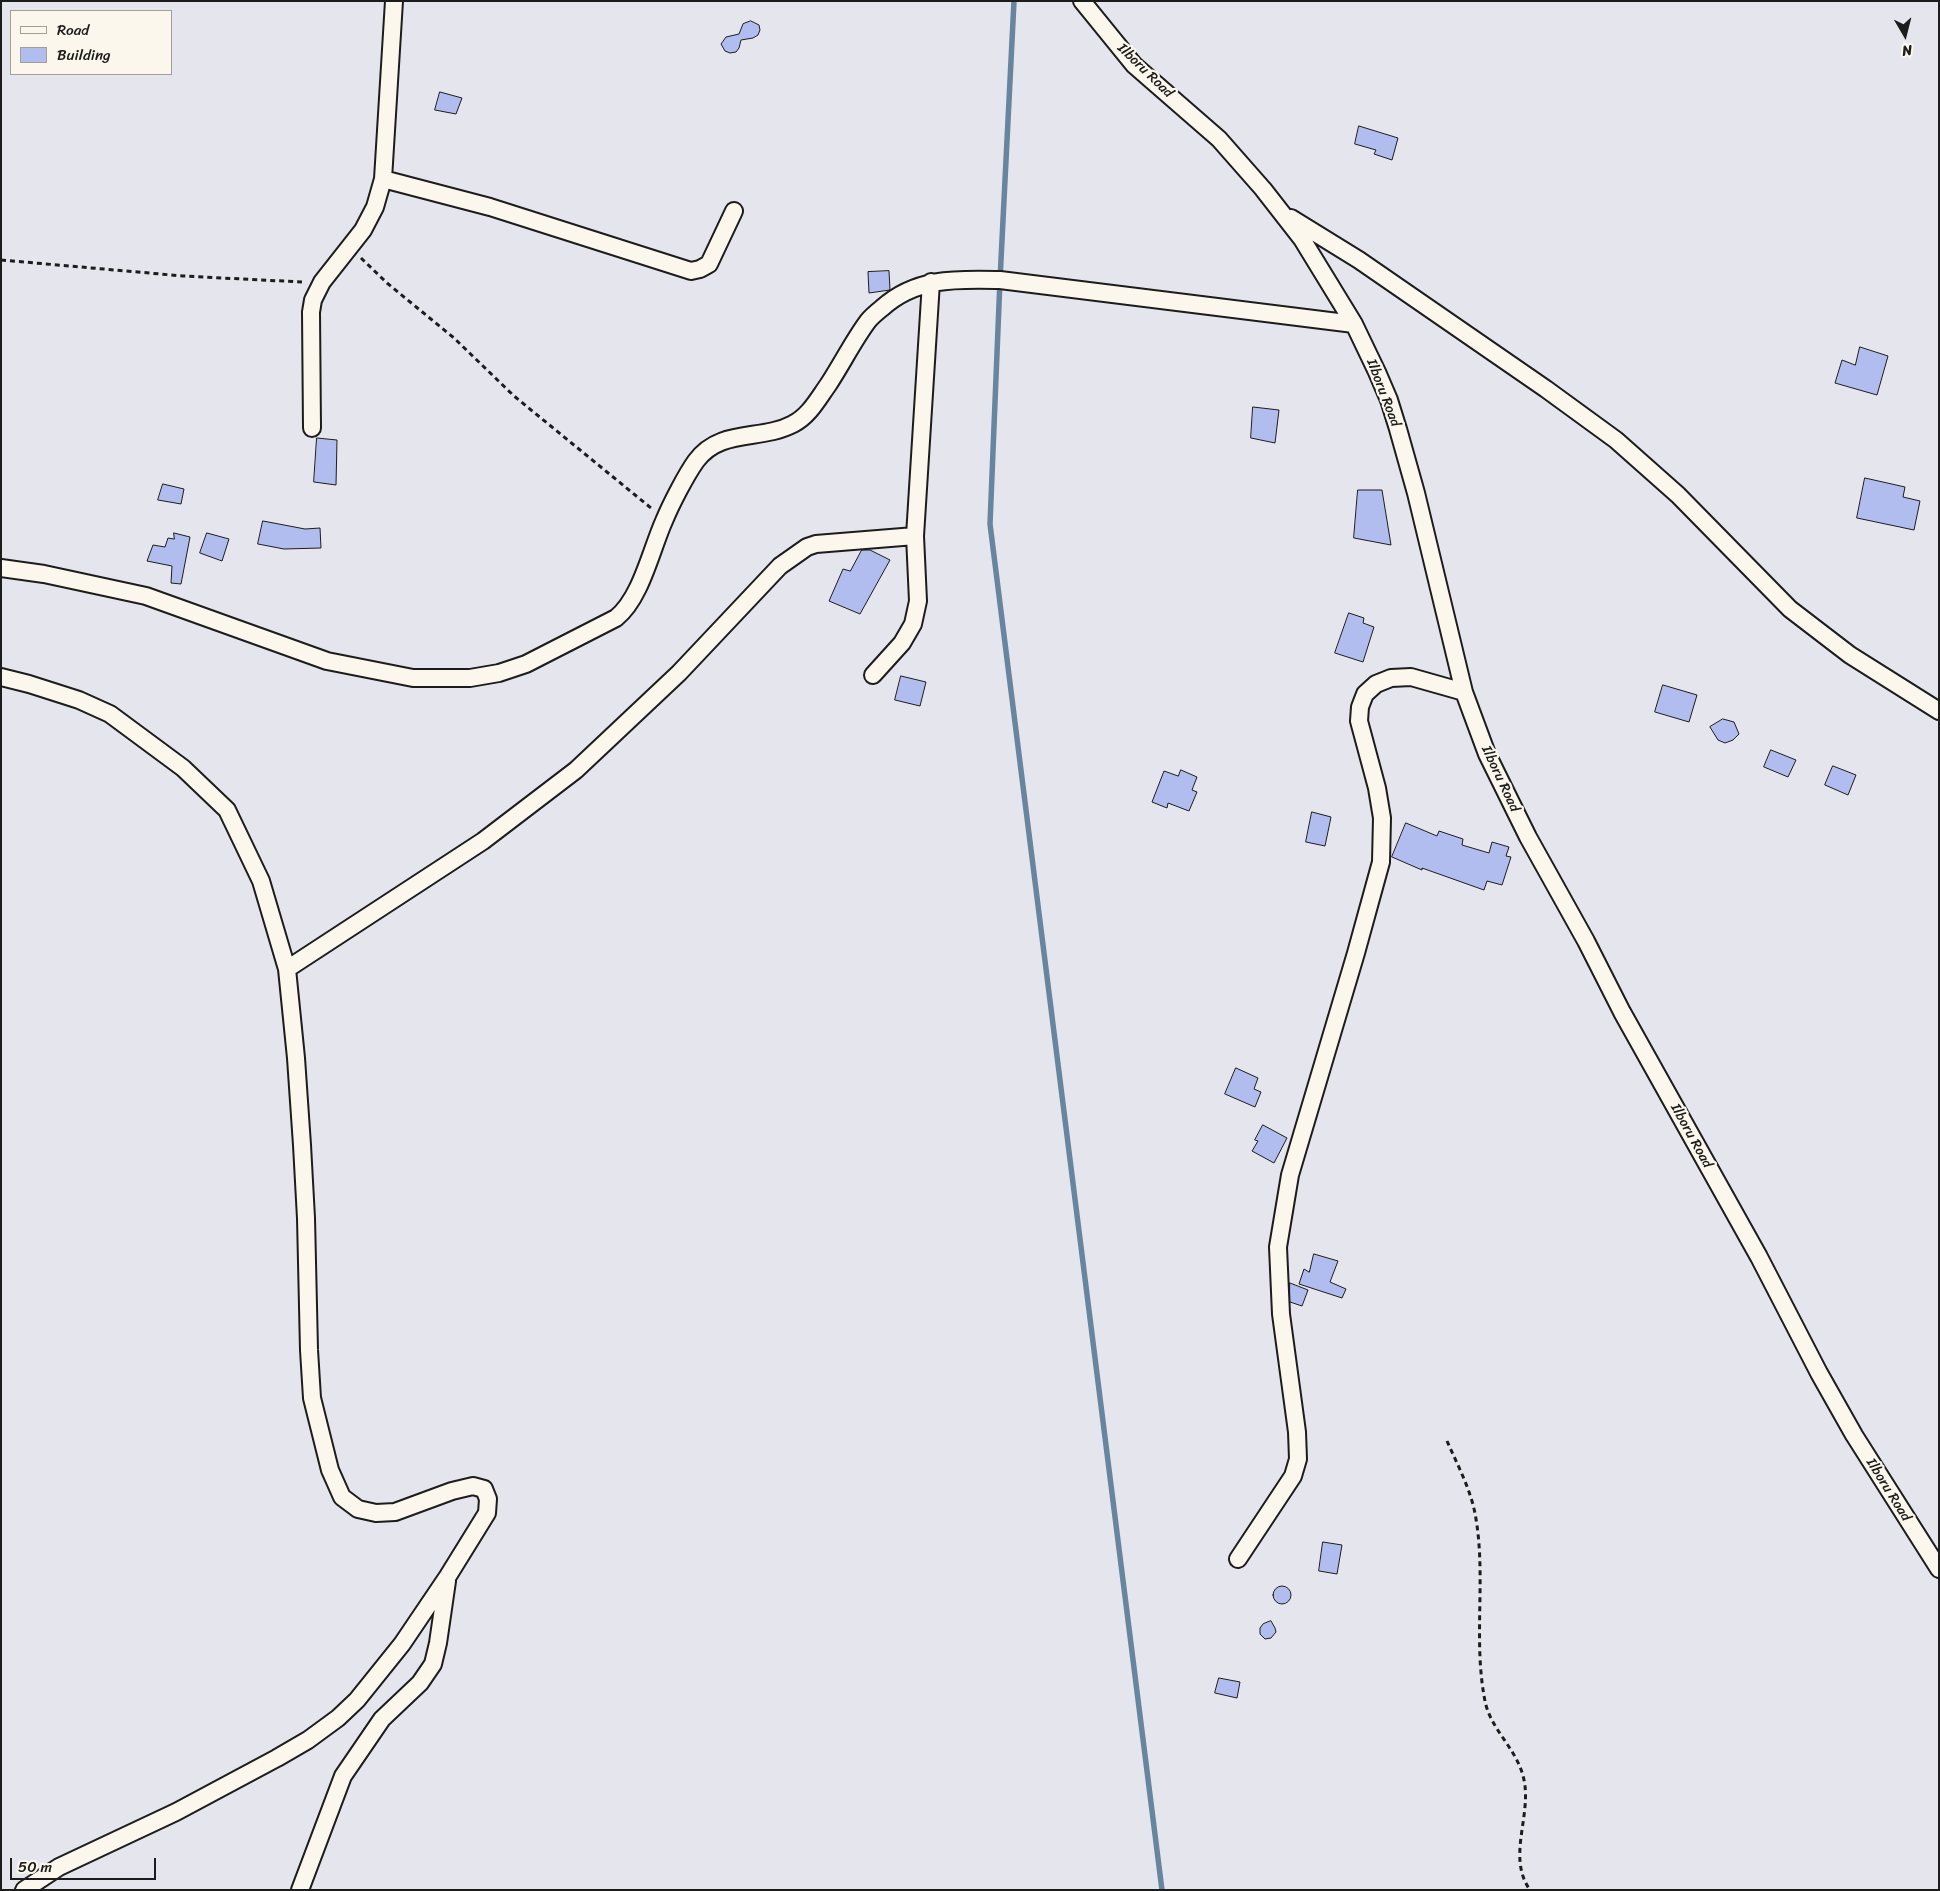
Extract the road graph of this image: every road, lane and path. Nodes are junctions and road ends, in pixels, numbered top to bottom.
1 (394, 1) edge
2 (1082, 1) edge
3 (383, 179) junction
4 (734, 211) dead end
5 (1283, 213) junction
6 (350, 246) junction
7 (1, 260) edge
8 (322, 282) junction
9 (931, 282) junction
10 (1354, 324) junction
11 (312, 428) dead end
12 (664, 519) junction
13 (915, 536) junction
14 (1, 568) edge
15 (873, 675) dead end
16 (1, 677) edge
17 (1464, 692) junction
18 (1939, 711) edge
19 (287, 969) junction
20 (1447, 1441) dead end
21 (1238, 1558) dead end
22 (1939, 1569) edge
23 (448, 1576) junction
24 (24, 1890) edge
25 (300, 1890) edge
26 (1530, 1890) edge

1 - 3 street
2 - 5 street, Ilboru Road
3 - 4 street
3 - 6 street
5 - 10 street, Ilboru Road
5 - 18 street
6 - 8 street
6 - 12 path
7 - 8 path
8 - 11 street
9 - 10 street
9 - 12 street
9 - 13 street
10 - 17 street, Ilboru Road
12 - 14 street
13 - 15 street
13 - 19 street
16 - 19 street
17 - 21 street
17 - 22 street, Ilboru Road
19 - 23 street
20 - 26 path
23 - 24 street
23 - 25 street

